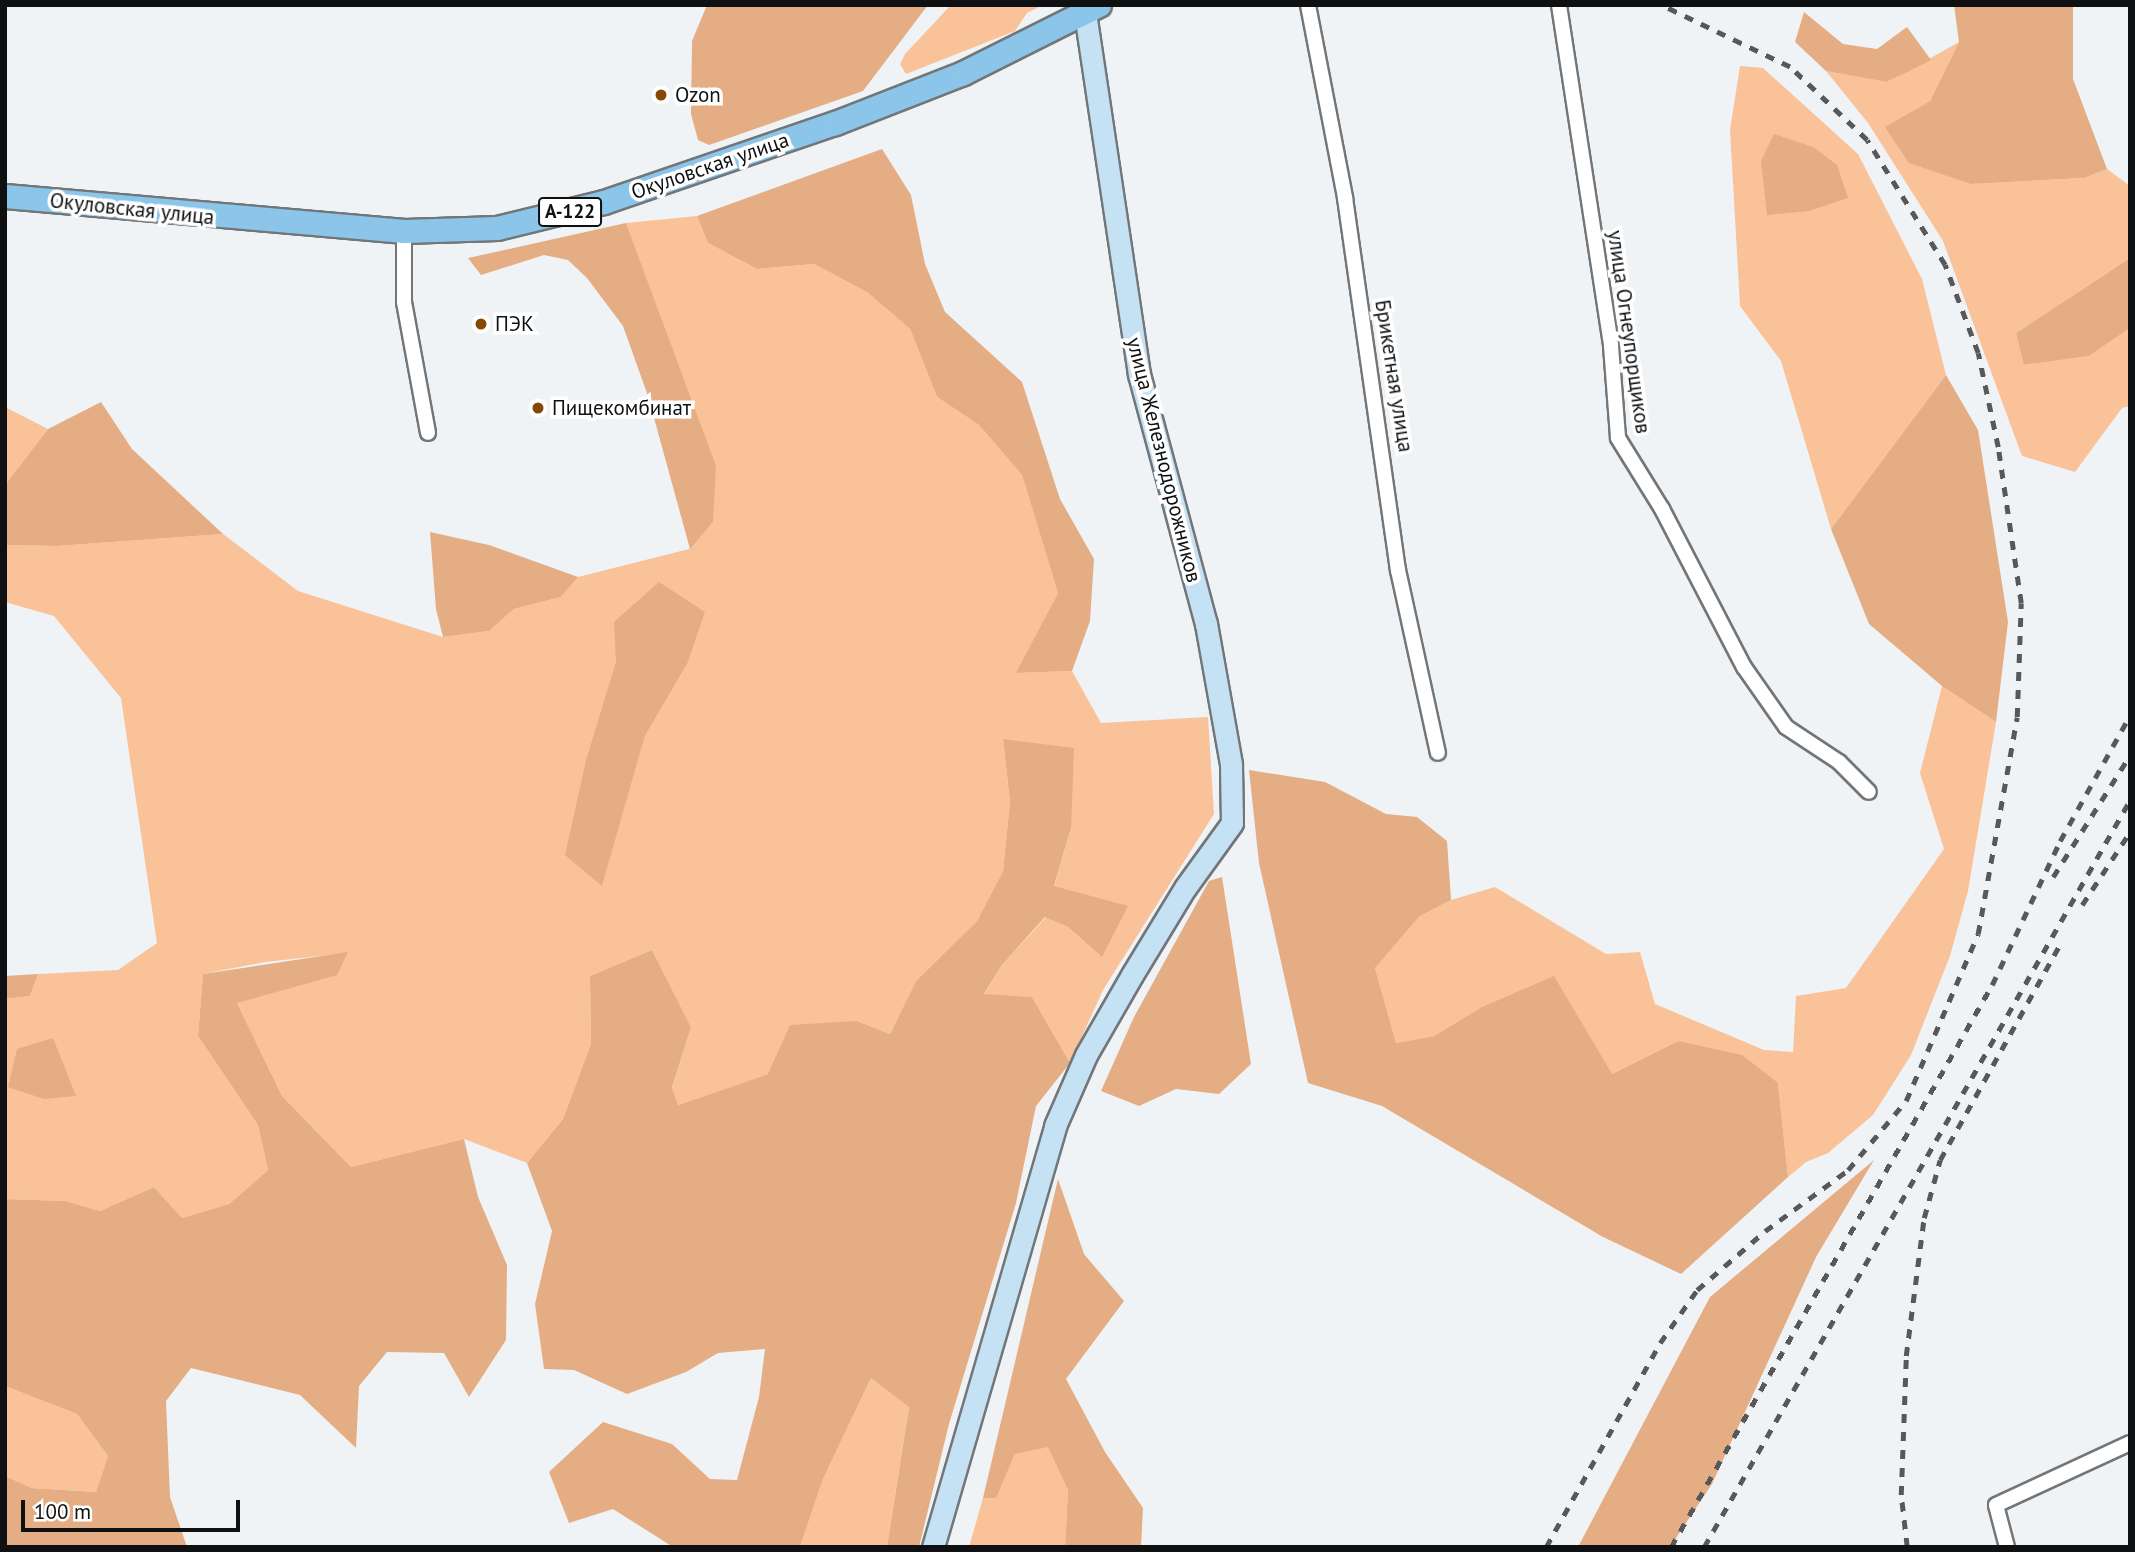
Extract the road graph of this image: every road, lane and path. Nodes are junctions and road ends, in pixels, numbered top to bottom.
1 (1308, 5) edge
2 (1559, 5) edge
3 (1092, 9) edge
4 (5, 197) edge
5 (404, 232) junction
6 (428, 433) dead end
7 (1438, 753) dead end
8 (1868, 792) dead end
9 (2130, 1443) edge
10 (933, 1547) edge
11 (2007, 1547) edge

1 - 7 street, Брикетная улица
2 - 8 street, улица Огнеупорщиков
3 - 5 main road, Окуловская улица / А-122
3 - 10 street, улица Железнодорожников
4 - 5 main road, Окуловская улица / А-122
5 - 6 street
9 - 11 street

